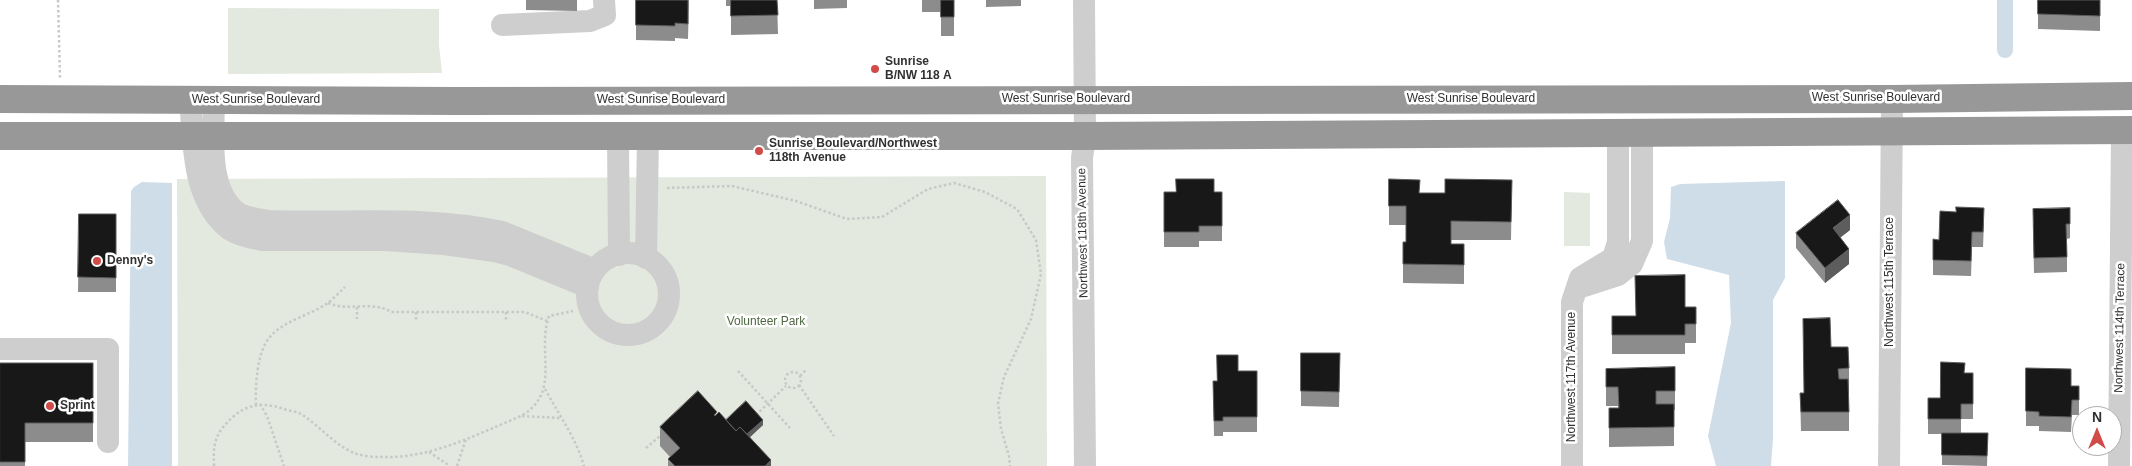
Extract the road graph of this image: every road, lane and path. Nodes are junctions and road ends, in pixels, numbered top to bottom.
1 (58, 0) edge
2 (604, 0) edge
3 (1084, 0) edge
4 (502, 25) dead end
5 (2132, 96) edge
6 (0, 99) edge
7 (61, 99) junction
8 (202, 99) junction
9 (1085, 99) junction
10 (1892, 99) junction
11 (2127, 130) edge
12 (1892, 131) junction
13 (1630, 132) junction
14 (204, 135) junction
15 (0, 136) edge
16 (618, 136) junction
17 (648, 136) junction
18 (1085, 136) junction
19 (659, 188) dead end
20 (1618, 209) junction
21 (1642, 209) junction
22 (619, 255) junction
23 (662, 264) junction
24 (592, 278) junction
25 (345, 287) dead end
26 (1576, 290) junction
27 (328, 303) junction
28 (358, 307) junction
29 (573, 311) dead end
30 (416, 312) junction
31 (506, 312) junction
32 (358, 319) dead end
33 (416, 320) dead end
34 (506, 320) dead end
35 (547, 321) junction
36 (0, 349) edge
37 (807, 370) dead end
38 (738, 372) dead end
39 (800, 376) junction
40 (799, 385) junction
41 (787, 386) junction
42 (544, 388) junction
43 (260, 404) junction
44 (768, 404) junction
45 (256, 405) junction
46 (521, 416) junction
47 (755, 416) edge
48 (561, 418) junction
49 (790, 428) dead end
50 (834, 436) dead end
51 (466, 439) junction
52 (667, 439) edge
53 (108, 442) dead end
54 (646, 448) dead end
55 (429, 452) junction
56 (214, 466) edge
57 (284, 466) edge
58 (450, 466) edge
59 (457, 466) edge
60 (584, 466) edge
61 (1010, 466) edge
62 (1085, 466) edge
63 (1572, 466) edge
64 (1889, 466) edge
65 (2119, 466) edge

1 - 7 path
2 - 4 street
3 - 9 street, Northwest 118th Avenue
5 - 10 highway, West Sunrise Boulevard
6 - 7 highway, West Sunrise Boulevard
7 - 8 highway, West Sunrise Boulevard
8 - 9 highway, West Sunrise Boulevard
8 - 14 street
9 - 10 highway, West Sunrise Boulevard
9 - 18 street, Northwest 118th Avenue
10 - 12 street, Northwest 115th Terrace
11 - 12 highway
11 - 65 street, Northwest 114th Terrace
12 - 13 highway
12 - 64 street, Northwest 115th Terrace
13 - 18 highway
13 - 20 street, Northwest 117th Avenue
13 - 21 street
14 - 15 highway
14 - 16 highway
14 - 24 street
16 - 17 highway
16 - 22 street
17 - 18 highway
17 - 23 street
18 - 62 street, Northwest 118th Avenue
19 - 61 path
20 - 21 street
20 - 26 street, Northwest 117th Avenue
21 - 26 street
22 - 23 street
22 - 24 street
23 - 24 street
25 - 27 path
26 - 63 street, Northwest 117th Avenue
27 - 28 path
27 - 45 path
28 - 30 path
28 - 32 path
29 - 35 path
30 - 31 path
30 - 33 path
31 - 34 path
31 - 35 path
35 - 42 path
36 - 53 street
37 - 39 path
38 - 44 path
39 - 40 path
39 - 41 path
40 - 41 path
40 - 50 path
41 - 44 path
42 - 46 path
42 - 48 path
43 - 45 path
43 - 55 path
43 - 57 path
44 - 47 path
44 - 49 path
45 - 56 path
46 - 48 path
46 - 51 path
48 - 60 path
51 - 55 path
51 - 59 path
52 - 54 path
55 - 58 path

